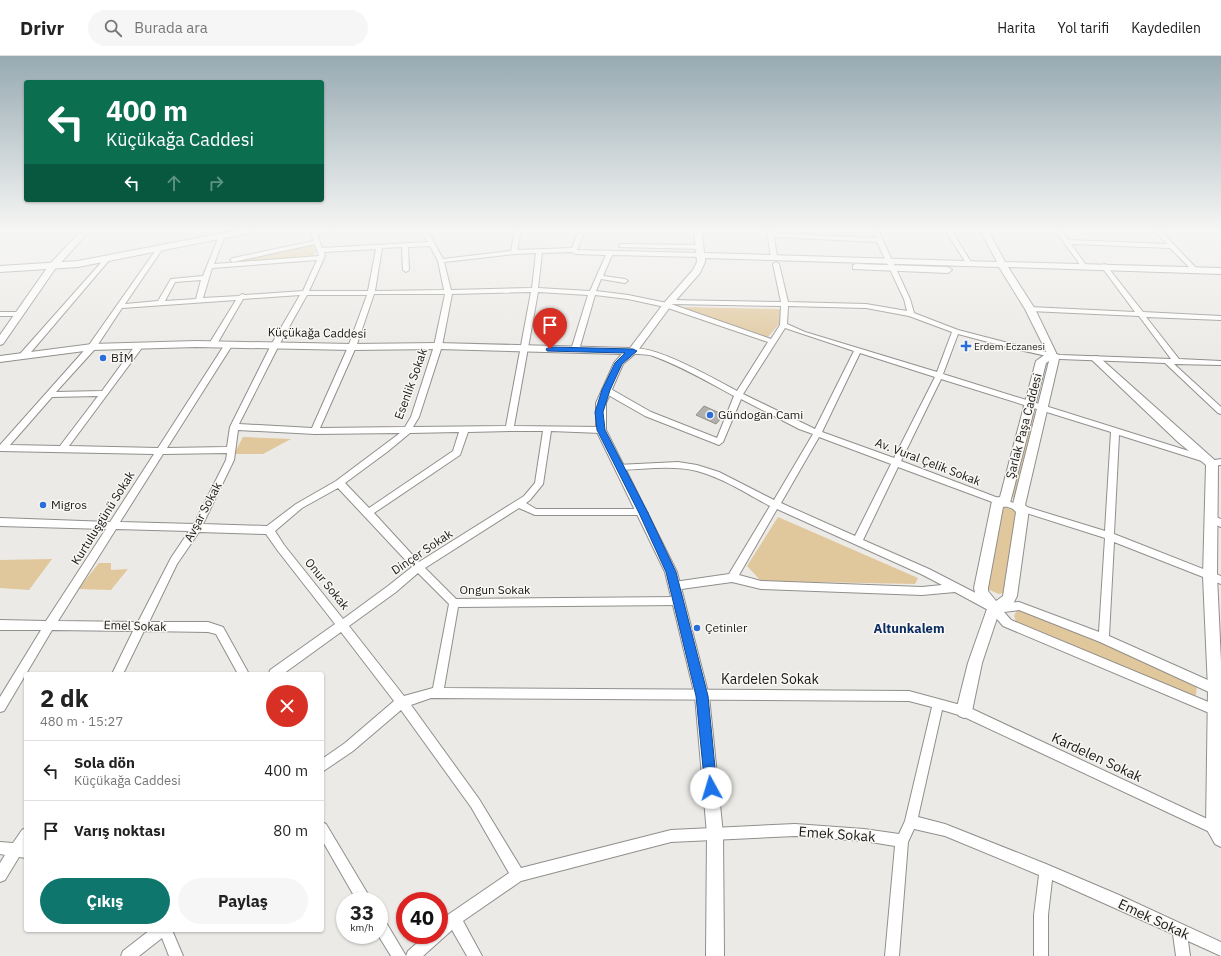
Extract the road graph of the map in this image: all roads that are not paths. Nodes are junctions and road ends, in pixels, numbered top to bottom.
1 (49, 272) edge
2 (96, 272) edge
3 (144, 272) edge
4 (207, 272) edge
5 (315, 272) edge
6 (374, 272) edge
7 (443, 272) edge
8 (537, 272) edge
9 (601, 272) edge
10 (694, 272) edge
11 (778, 272) edge
12 (894, 272) edge
13 (1008, 272) edge
14 (1109, 272) edge
15 (1156, 272) edge
16 (1221, 276) edge
17 (599, 277) junction
18 (205, 278) junction
19 (625, 281) dead end
20 (535, 290) junction
21 (448, 292) junction
22 (305, 293) junction
23 (370, 293) junction
24 (592, 293) junction
25 (242, 296) junction
26 (199, 299) junction
27 (161, 303) junction
28 (668, 303) junction
29 (785, 304) junction
30 (122, 306) junction
31 (1030, 309) junction
32 (0, 314) edge
33 (20, 314) junction
34 (911, 314) junction
35 (1141, 314) junction
36 (1221, 318) edge
37 (783, 324) junction
38 (956, 331) junction
39 (771, 341) junction
40 (0, 342) edge
41 (213, 344) junction
42 (229, 344) junction
43 (140, 345) junction
44 (275, 345) junction
45 (438, 346) junction
46 (92, 347) junction
47 (352, 347) junction
48 (524, 349) junction
49 (575, 350) junction
50 (633, 351) junction
51 (858, 351) junction
52 (1051, 355) junction
53 (23, 356) junction
54 (0, 359) edge
55 (1096, 359) junction
56 (1168, 362) junction
57 (1177, 362) junction
58 (1221, 363) edge
59 (939, 376) junction
60 (606, 390) junction
61 (104, 393) junction
62 (50, 395) junction
63 (738, 396) junction
64 (1029, 404) junction
65 (1041, 408) junction
66 (1221, 411) edge
67 (234, 427) junction
68 (547, 428) junction
69 (509, 429) junction
70 (464, 430) junction
71 (601, 430) junction
72 (315, 431) junction
73 (407, 431) junction
74 (1115, 431) junction
75 (818, 432) junction
76 (1, 448) edge
77 (63, 448) junction
78 (231, 450) junction
79 (159, 451) junction
80 (1213, 461) edge
81 (896, 463) junction
82 (620, 467) junction
83 (339, 483) junction
84 (1001, 502) junction
85 (520, 504) junction
86 (776, 505) junction
87 (1020, 508) junction
88 (369, 512) junction
89 (643, 513) junction
90 (1216, 521) edge
91 (0, 522) edge
92 (112, 526) junction
93 (196, 528) junction
94 (270, 530) junction
95 (1109, 536) junction
96 (857, 542) junction
97 (417, 568) junction
98 (732, 578) junction
99 (1216, 578) edge
100 (674, 586) junction
101 (955, 588) junction
102 (678, 602) junction
103 (454, 603) junction
104 (994, 608) junction
105 (50, 624) junction
106 (342, 624) junction
107 (0, 625) edge
108 (140, 627) junction
109 (1104, 639) junction
110 (118, 672) edge
111 (243, 672) edge
112 (277, 672) edge
113 (1215, 689) junction
114 (438, 692) junction
115 (702, 696) junction
116 (402, 702) junction
117 (938, 703) junction
118 (0, 707) edge
119 (1217, 709) edge
120 (964, 711) junction
121 (324, 765) edge
122 (911, 822) junction
123 (324, 831) edge
124 (1218, 833) edge
125 (715, 834) junction
126 (902, 841) junction
127 (0, 848) edge
128 (22, 851) edge
129 (1046, 871) junction
130 (0, 875) edge
131 (518, 875) junction
132 (360, 892) edge
133 (454, 919) junction
134 (448, 924) edge
135 (1180, 931) junction
136 (158, 932) edge
137 (167, 932) edge
138 (388, 939) edge
139 (426, 944) edge
140 (1221, 950) edge
141 (128, 956) edge
142 (176, 956) edge
143 (398, 956) edge
144 (413, 956) edge
145 (476, 956) edge
146 (715, 956) edge
147 (892, 956) edge
148 (1041, 956) edge
149 (1183, 956) edge

1 - 33 street
2 - 53 street
3 - 30 street
4 - 18 street
5 - 22 street, Avşar Sokak
6 - 23 street
7 - 21 street, Esenlik Sokak
8 - 20 street
9 - 17 street
10 - 28 street
11 - 29 street
12 - 34 street
13 - 31 street, Şarlak Paşa Caddesi
14 - 35 street
15 - 16 street
17 - 19 street
17 - 24 street
18 - 26 street
18 - 27 street
20 - 21 street
20 - 24 street
20 - 48 street
21 - 23 street
21 - 45 street, Esenlik Sokak
22 - 23 street
22 - 25 street
22 - 44 street, Avşar Sokak
23 - 47 street
24 - 28 street
24 - 49 street
25 - 26 street
25 - 41 street
26 - 27 street
27 - 30 street
28 - 29 street
28 - 39 street
28 - 50 street
29 - 34 street
29 - 37 street
30 - 46 street
31 - 35 street
31 - 52 street, Şarlak Paşa Caddesi
32 - 33 street
33 - 40 street
34 - 38 street
35 - 36 street
35 - 57 street
37 - 39 street
37 - 51 street
38 - 52 street
38 - 59 street
39 - 63 street
41 - 42 street, Küçükağa Caddesi
41 - 43 street, Küçükağa Caddesi
42 - 44 street, Küçükağa Caddesi
42 - 79 street, Kurtuluşgünü Sokak
43 - 46 street, Küçükağa Caddesi
43 - 61 street
44 - 47 street, Küçükağa Caddesi
44 - 67 street, Avşar Sokak
45 - 47 street, Küçükağa Caddesi
45 - 48 street, Küçükağa Caddesi
45 - 73 street, Esenlik Sokak
46 - 53 street, Küçükağa Caddesi
46 - 62 street
47 - 72 street
48 - 49 street, Küçükağa Caddesi
48 - 69 street
49 - 50 street, Küçükağa Caddesi
50 - 60 street
50 - 63 street, Av. Vural Çelik Sokak
51 - 59 street
51 - 75 street
52 - 55 street
52 - 64 street, Şarlak Paşa Caddesi
52 - 65 street, Şarlak Paşa Caddesi
53 - 54 street, Küçükağa Caddesi
55 - 56 street
55 - 80 street
56 - 57 street
56 - 66 street
57 - 58 street
59 - 64 street
59 - 81 street
60 - 63 street
60 - 71 street
61 - 62 street
61 - 77 street
62 - 76 street
63 - 75 street, Av. Vural Çelik Sokak
64 - 65 street
64 - 84 street, Şarlak Paşa Caddesi
65 - 74 street
65 - 87 street, Şarlak Paşa Caddesi
67 - 72 street
67 - 78 street, Avşar Sokak
68 - 69 street
68 - 71 street
68 - 85 street, Dinçer Sokak
69 - 70 street
70 - 73 street
70 - 88 street
71 - 82 street
72 - 73 street
73 - 83 street, Esenlik Sokak
74 - 80 street
74 - 95 street
75 - 81 street, Av. Vural Çelik Sokak
75 - 86 street
76 - 77 street
77 - 79 street
78 - 79 street
78 - 93 street, Avşar Sokak
79 - 92 street, Kurtuluşgünü Sokak
80 - 90 street
81 - 84 street, Av. Vural Çelik Sokak
81 - 96 street
82 - 86 street
82 - 89 street
83 - 88 street, Ongun Sokak
83 - 94 street, Esenlik Sokak
84 - 87 street, Av. Vural Çelik Sokak
84 - 104 street, Şarlak Paşa Caddesi
85 - 89 street
85 - 97 street, Dinçer Sokak
86 - 96 street
86 - 98 street
87 - 95 street, Av. Vural Çelik Sokak
87 - 104 street, Şarlak Paşa Caddesi
88 - 97 street, Ongun Sokak
89 - 100 street
90 - 99 street
91 - 92 street
92 - 93 street
92 - 105 street, Kurtuluşgünü Sokak
93 - 94 street
93 - 108 street, Avşar Sokak
94 - 106 street, Onur Sokak
95 - 99 street, Av. Vural Çelik Sokak
95 - 109 street
96 - 101 street
97 - 103 street, Ongun Sokak
97 - 106 street, Dinçer Sokak
98 - 100 street
98 - 101 street
99 - 113 street
100 - 102 street
101 - 104 street
102 - 103 street, Ongun Sokak
102 - 115 street
103 - 114 street
104 - 109 street
104 - 119 street
104 - 120 street
105 - 107 street, Emel Sokak
105 - 108 street, Emel Sokak
105 - 118 street, Kurtuluşgünü Sokak
106 - 112 street, Dinçer Sokak
106 - 116 street, Onur Sokak
108 - 110 street, Avşar Sokak
108 - 111 street, Emel Sokak
109 - 113 street
113 - 119 street
114 - 115 street, Kardelen Sokak
114 - 116 street, Kardelen Sokak
115 - 117 street, Kardelen Sokak
115 - 125 street
116 - 121 street, Kardelen Sokak
116 - 131 street, Onur Sokak
117 - 120 street, Kardelen Sokak
117 - 122 street
119 - 124 street
120 - 124 street, Kardelen Sokak
122 - 126 street
122 - 129 street, Emek Sokak
123 - 132 street
125 - 126 street, Emek Sokak
125 - 131 street, Emek Sokak
125 - 146 street
126 - 147 street
127 - 128 street
128 - 130 street
129 - 135 street, Emek Sokak
129 - 148 street
131 - 133 street, Emek Sokak
133 - 134 street, Emek Sokak
133 - 145 street
135 - 140 street, Emek Sokak
135 - 149 street
136 - 141 street
137 - 142 street
138 - 143 street
139 - 144 street

